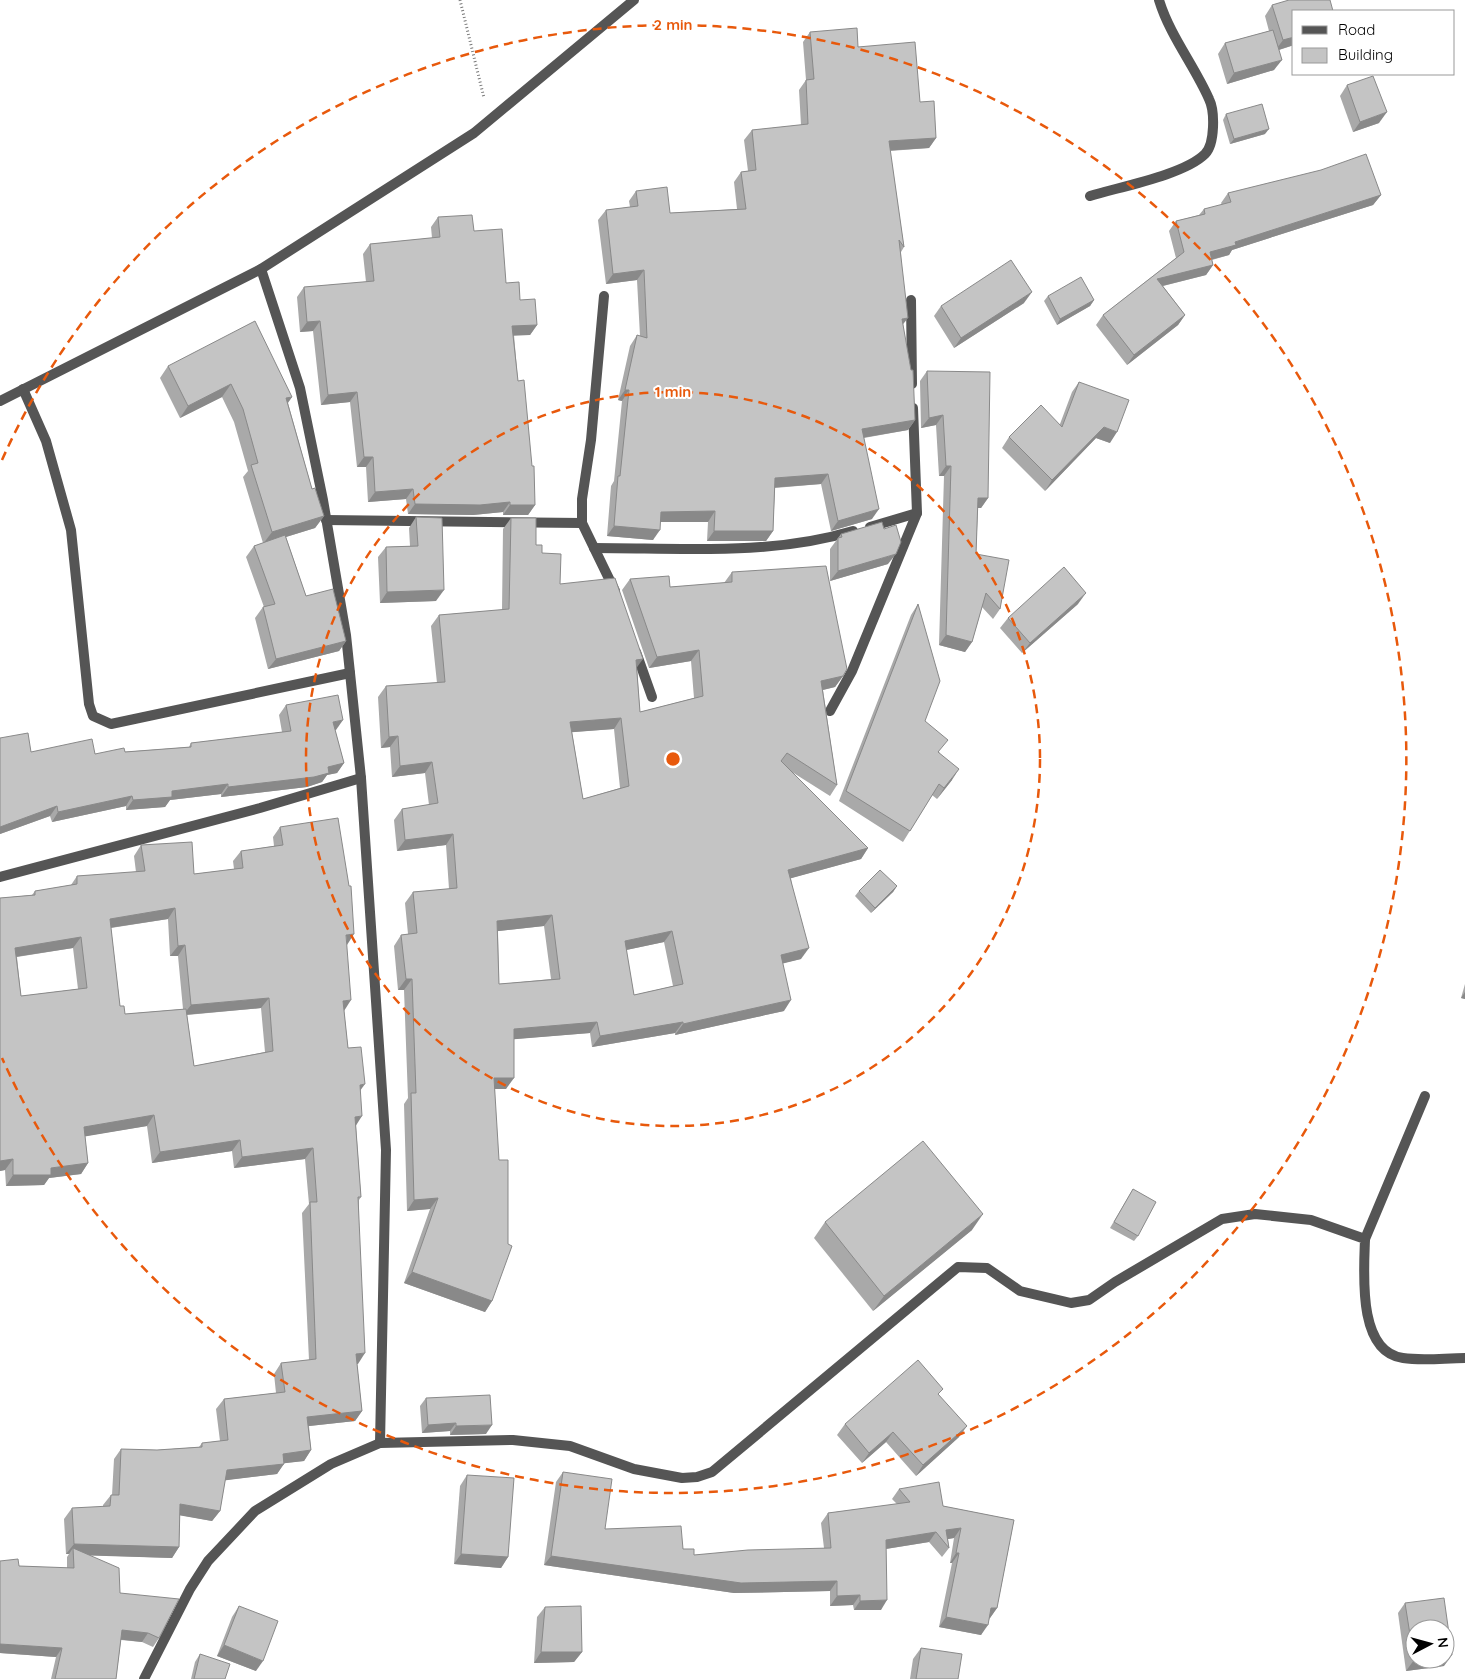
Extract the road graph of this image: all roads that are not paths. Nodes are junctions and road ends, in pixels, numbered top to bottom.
1 (634, 0) edge
2 (1159, 0) edge
3 (1090, 196) dead end
4 (261, 269) junction
5 (604, 296) dead end
6 (911, 300) dead end
7 (23, 389) junction
8 (0, 401) edge
9 (917, 513) junction
10 (326, 520) junction
11 (582, 523) junction
12 (594, 548) junction
13 (620, 605) edge
14 (633, 642) edge
15 (350, 673) junction
16 (652, 697) dead end
17 (830, 711) dead end
18 (361, 778) junction
19 (0, 878) edge
20 (1425, 1096) dead end
21 (1365, 1239) junction
22 (1465, 1358) edge
23 (380, 1444) junction
24 (144, 1679) edge

1 - 4 street
2 - 3 street
4 - 7 street
4 - 10 street
5 - 11 street
6 - 9 street
7 - 8 street
7 - 15 street
9 - 12 street
9 - 17 street
10 - 11 street
10 - 15 street
11 - 12 street
12 - 13 street
14 - 16 street
15 - 18 street
18 - 19 street
18 - 23 street
20 - 21 street
21 - 22 street
21 - 23 street
23 - 24 street

